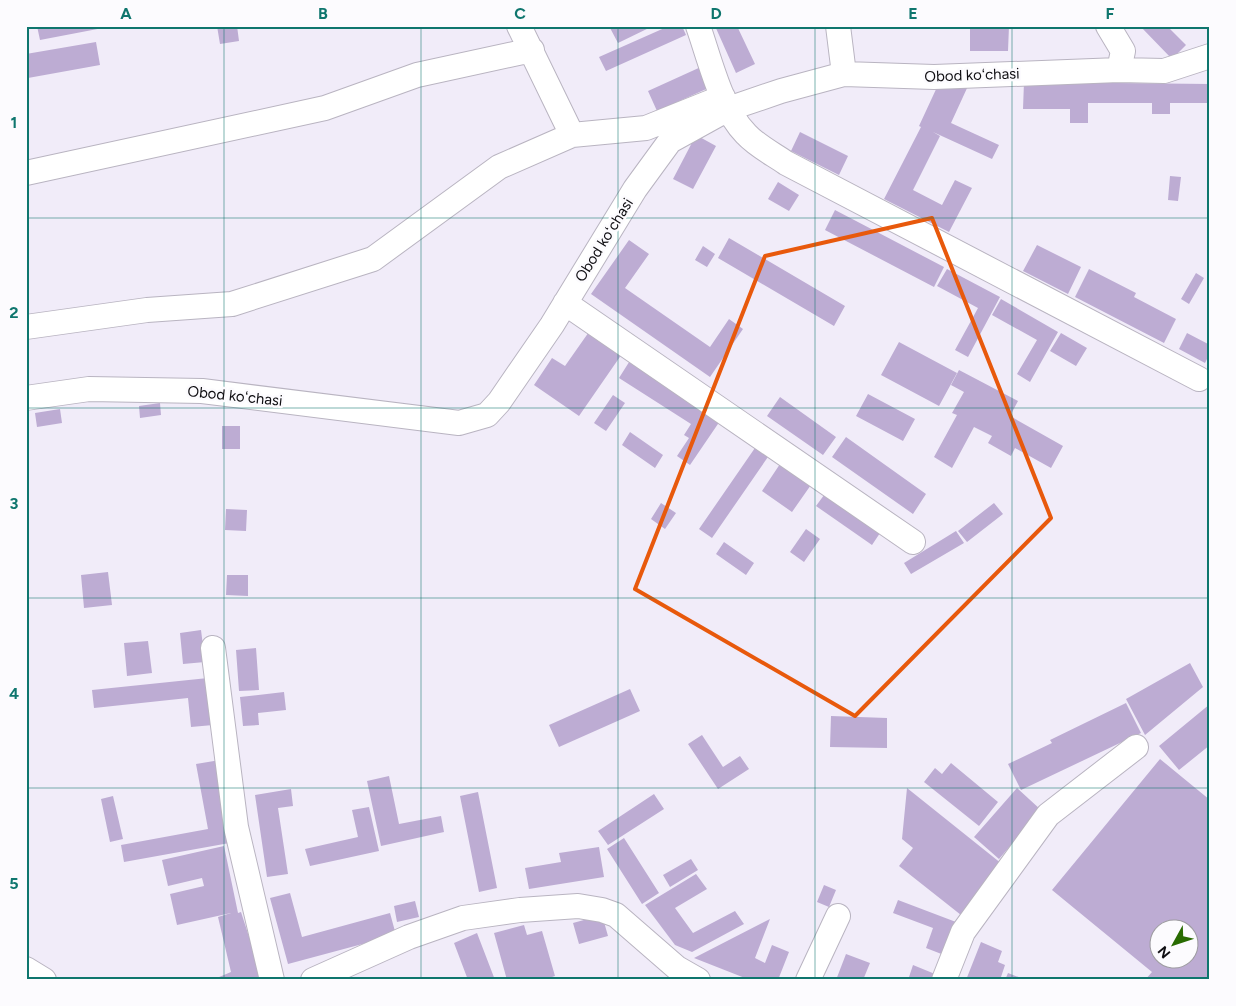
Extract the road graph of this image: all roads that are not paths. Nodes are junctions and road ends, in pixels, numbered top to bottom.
1 (519, 26) edge
2 (698, 26) edge
3 (838, 26) edge
4 (1108, 26) edge
5 (532, 50) junction
6 (1210, 56) edge
7 (1119, 70) junction
8 (844, 74) junction
9 (725, 103) junction
10 (572, 135) junction
11 (26, 173) edge
12 (565, 302) junction
13 (26, 327) edge
14 (1199, 379) dead end
15 (26, 398) edge
16 (913, 542) dead end
17 (213, 648) dead end
18 (1136, 748) dead end
19 (838, 916) dead end
20 (656, 951) junction
21 (26, 969) edge
22 (339, 974) edge
23 (44, 980) edge
24 (272, 980) edge
25 (313, 980) edge
26 (667, 980) edge
27 (698, 980) edge
28 (808, 980) edge
29 (944, 980) edge

1 - 5 street
2 - 9 street
3 - 8 street
4 - 7 street
5 - 10 street
5 - 11 street
6 - 7 street, Obod koʻchasi
7 - 8 street, Obod koʻchasi
8 - 9 street, Obod koʻchasi
9 - 10 street
9 - 12 street, Obod koʻchasi
9 - 14 street
10 - 13 street
12 - 15 street, Obod koʻchasi
12 - 16 street
17 - 24 street
18 - 29 street
19 - 28 street
20 - 22 street
20 - 26 street
20 - 27 street
21 - 23 street
22 - 25 street

